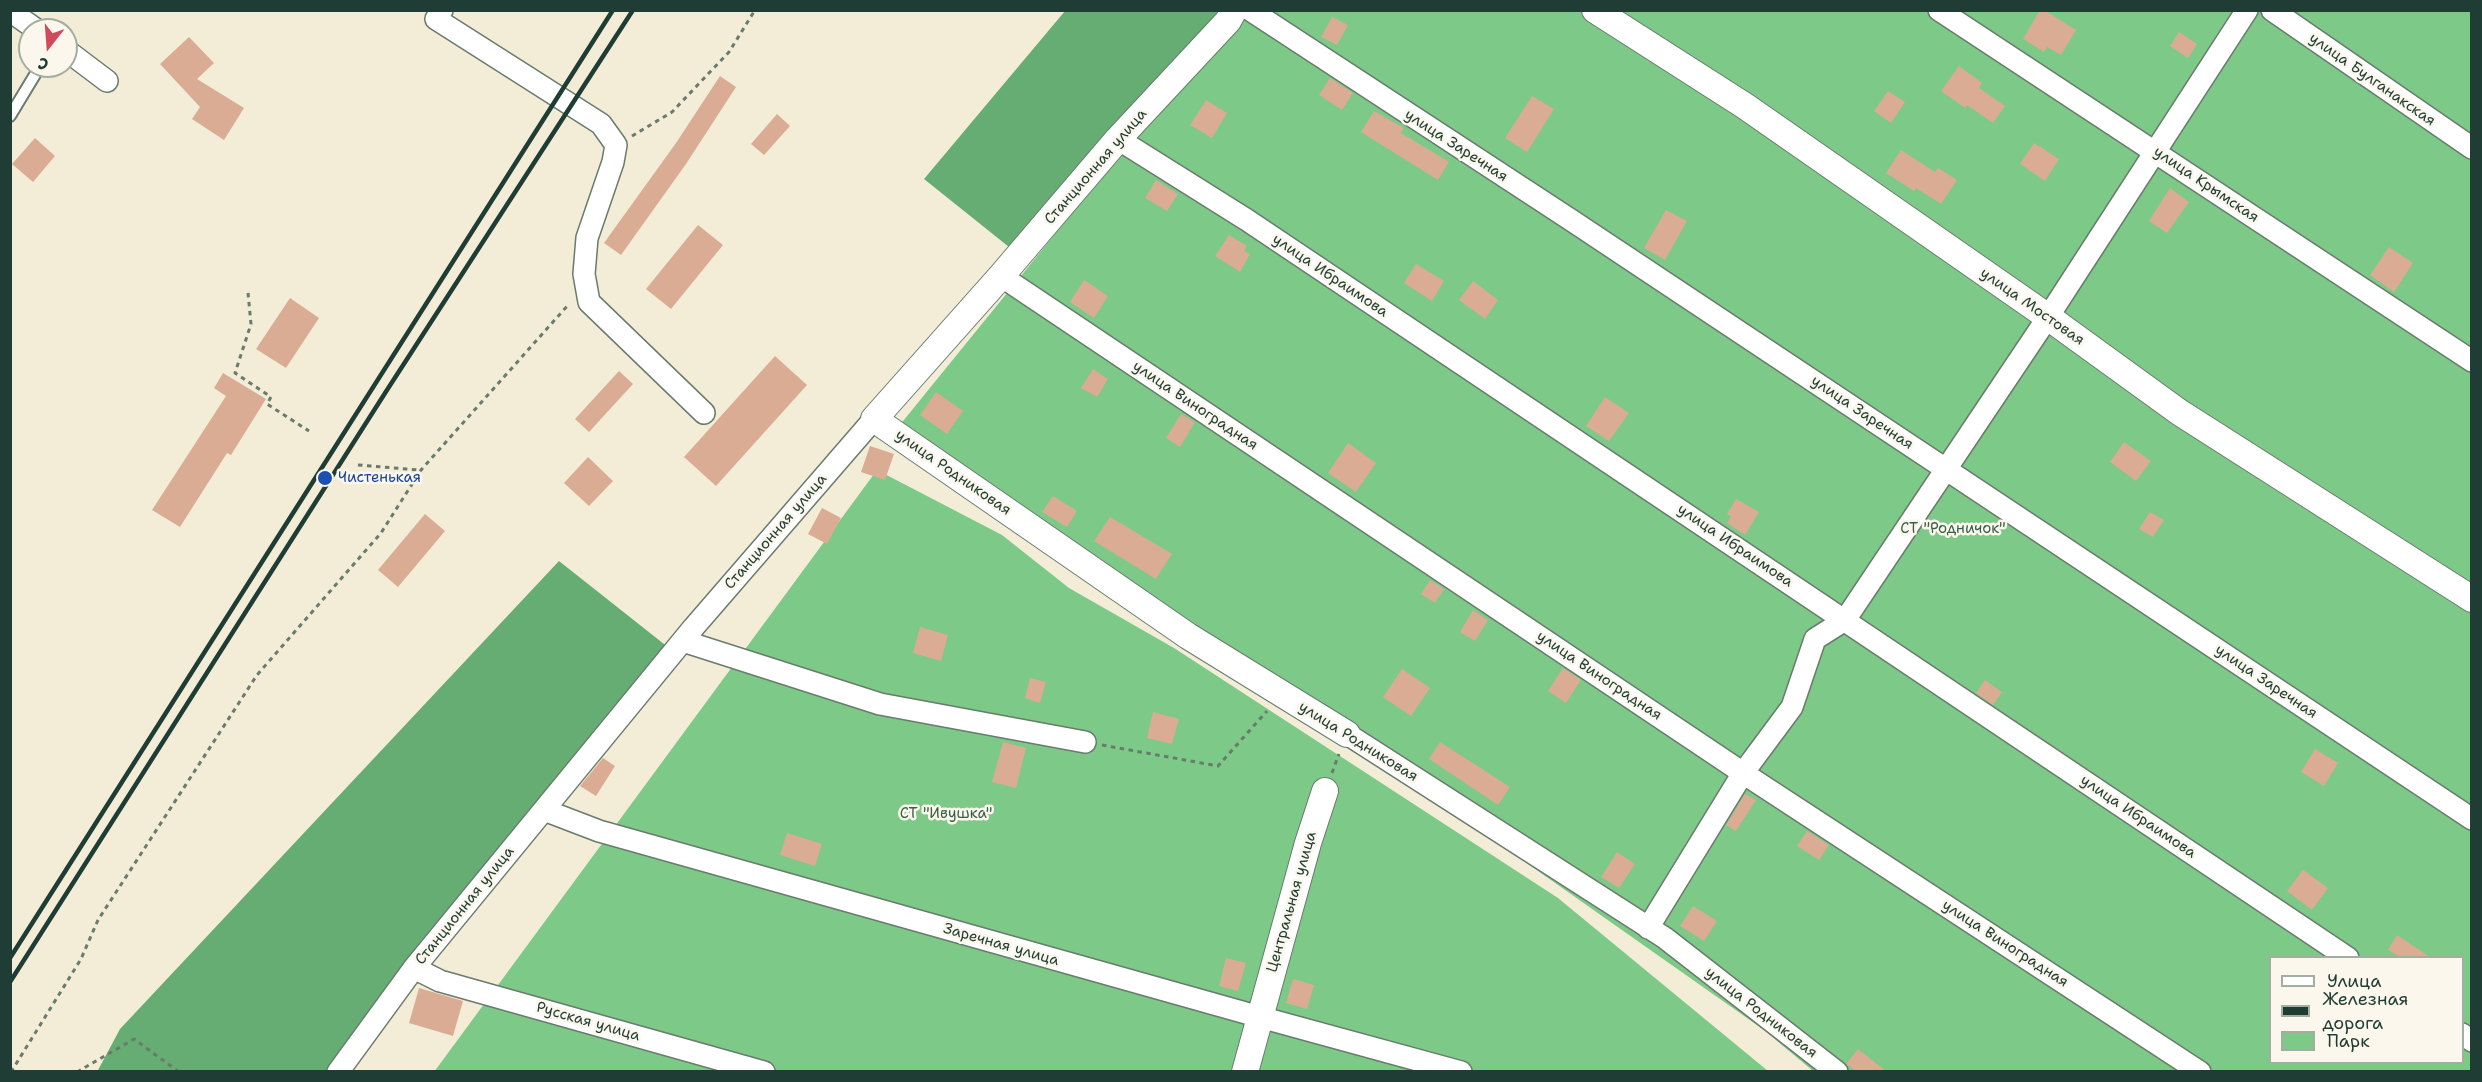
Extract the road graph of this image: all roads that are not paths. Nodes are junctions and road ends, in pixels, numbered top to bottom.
1 (442, 10) edge
2 (1234, 10) edge
3 (1250, 10) edge
4 (1595, 10) edge
5 (1939, 10) edge
6 (2247, 10) edge
7 (2272, 10) edge
8 (78, 59) edge
9 (33, 78) edge
10 (107, 81) dead end
11 (10, 116) edge
12 (1118, 139) junction
13 (2472, 148) edge
14 (2155, 151) junction
15 (1001, 276) junction
16 (2048, 317) junction
17 (2472, 361) edge
18 (704, 413) dead end
19 (874, 419) junction
20 (1945, 469) junction
21 (2472, 599) edge
22 (1845, 620) junction
23 (683, 641) junction
24 (1347, 734) joint
25 (1085, 742) road end
26 (1743, 773) junction
27 (1325, 791) road end
28 (544, 810) junction
29 (2472, 819) edge
30 (1648, 928) junction
31 (2347, 956) edge
32 (414, 968) junction
33 (1260, 1017) junction
34 (338, 1071) edge
35 (764, 1071) edge
36 (1245, 1071) edge
37 (1461, 1071) edge
38 (1837, 1071) edge
39 (2200, 1071) edge

1 - 18 street
2 - 12 street, Станционная улица
3 - 20 street, улица Заречная
4 - 16 street, улица Мостовая
5 - 14 street, улица Крымская
6 - 14 street
7 - 13 street, улица Булганакская
8 - 10 street
9 - 11 lane
12 - 15 street, Станционная улица
12 - 22 street, улица Ибраимова
14 - 16 street
14 - 17 street, улица Крымская
15 - 19 street, Станционная улица
15 - 26 street, улица Виноградная
16 - 20 street
16 - 21 street, улица Мостовая
19 - 23 street, Станционная улица
19 - 24 street, улица Родниковая
20 - 22 street
20 - 29 street, улица Заречная
22 - 26 street
22 - 31 street, улица Ибраимова
23 - 25 street
23 - 28 street, Станционная улица
24 - 30 street, улица Родниковая
26 - 30 street
26 - 39 street, улица Виноградная
27 - 33 street, Центральная улица
28 - 32 street, Станционная улица
28 - 33 street, Заречная улица
30 - 38 street, улица Родниковая
32 - 34 street, Станционная улица
32 - 35 street, Русская улица
33 - 36 street, Центральная улица
33 - 37 street, Заречная улица

